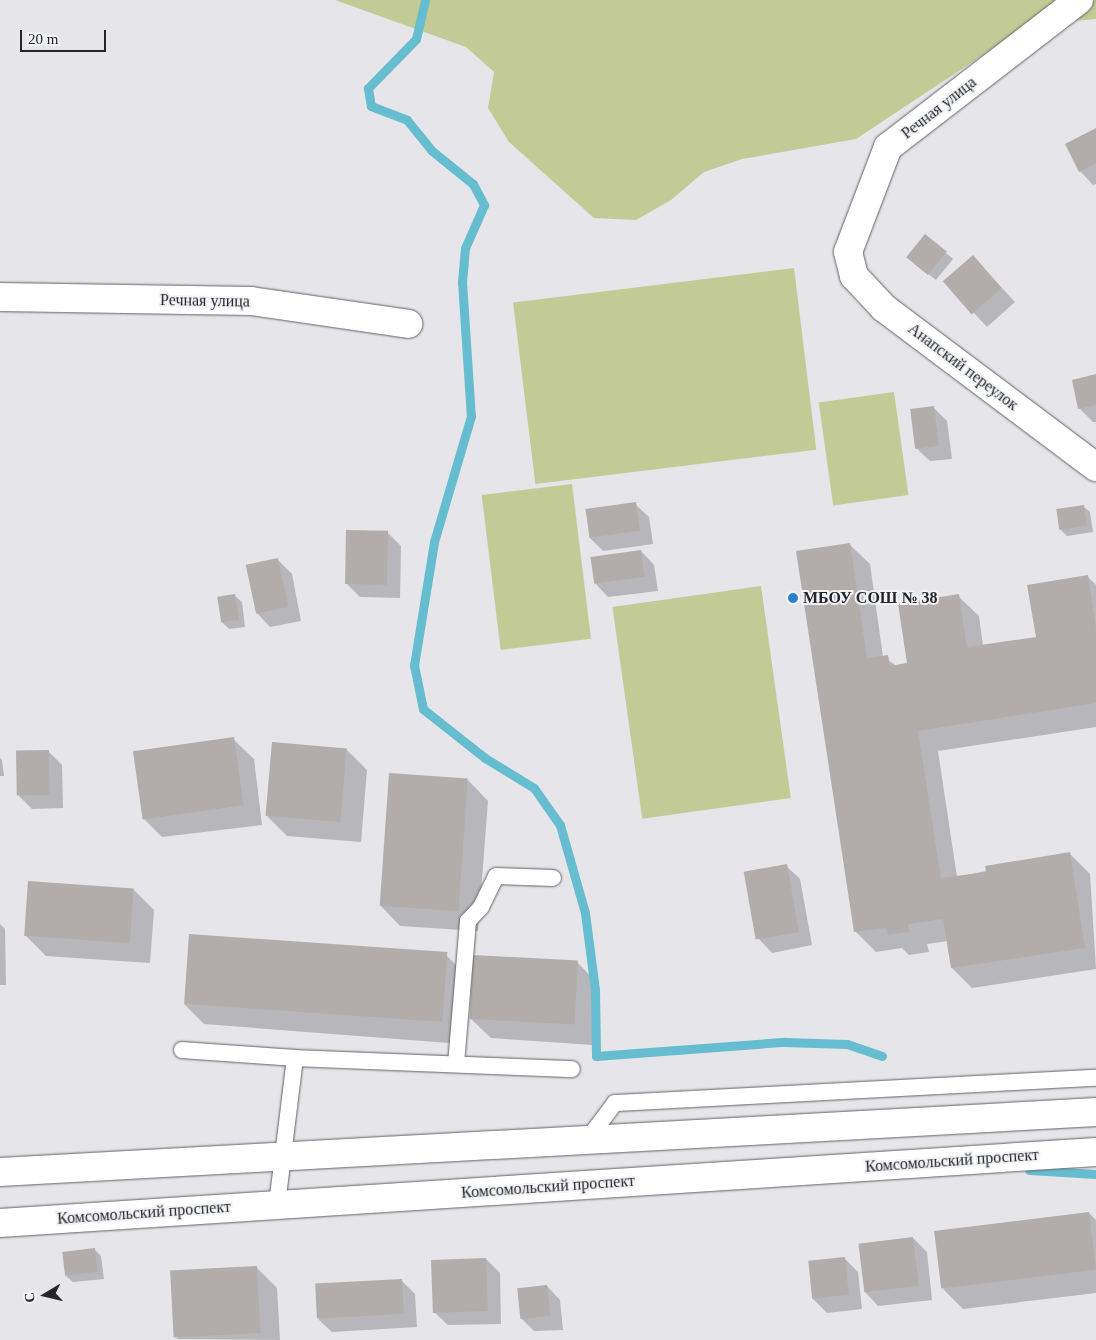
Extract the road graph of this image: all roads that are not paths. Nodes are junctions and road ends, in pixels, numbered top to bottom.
1 (1079, 0) edge
2 (848, 252) joint
3 (0, 297) edge
4 (408, 324) dead end
5 (1096, 467) edge
6 (553, 878) dead end
7 (182, 1050) dead end
8 (295, 1058) junction
9 (456, 1064) junction
10 (572, 1069) dead end
11 (1096, 1078) edge
12 (1096, 1112) edge
13 (587, 1140) junction
14 (1096, 1152) edge
15 (284, 1156) junction
16 (0, 1172) edge
17 (277, 1204) junction
18 (0, 1223) edge

1 - 2 street, Речная улица
2 - 5 street, Анапский переулок
3 - 4 street, Речная улица
6 - 9 lane
7 - 8 lane
8 - 9 lane
8 - 15 lane
9 - 10 lane
11 - 13 lane
12 - 13 street
13 - 15 street
14 - 17 street, Комсомольский проспект
15 - 16 street
15 - 17 lane
17 - 18 street, Комсомольский проспект

